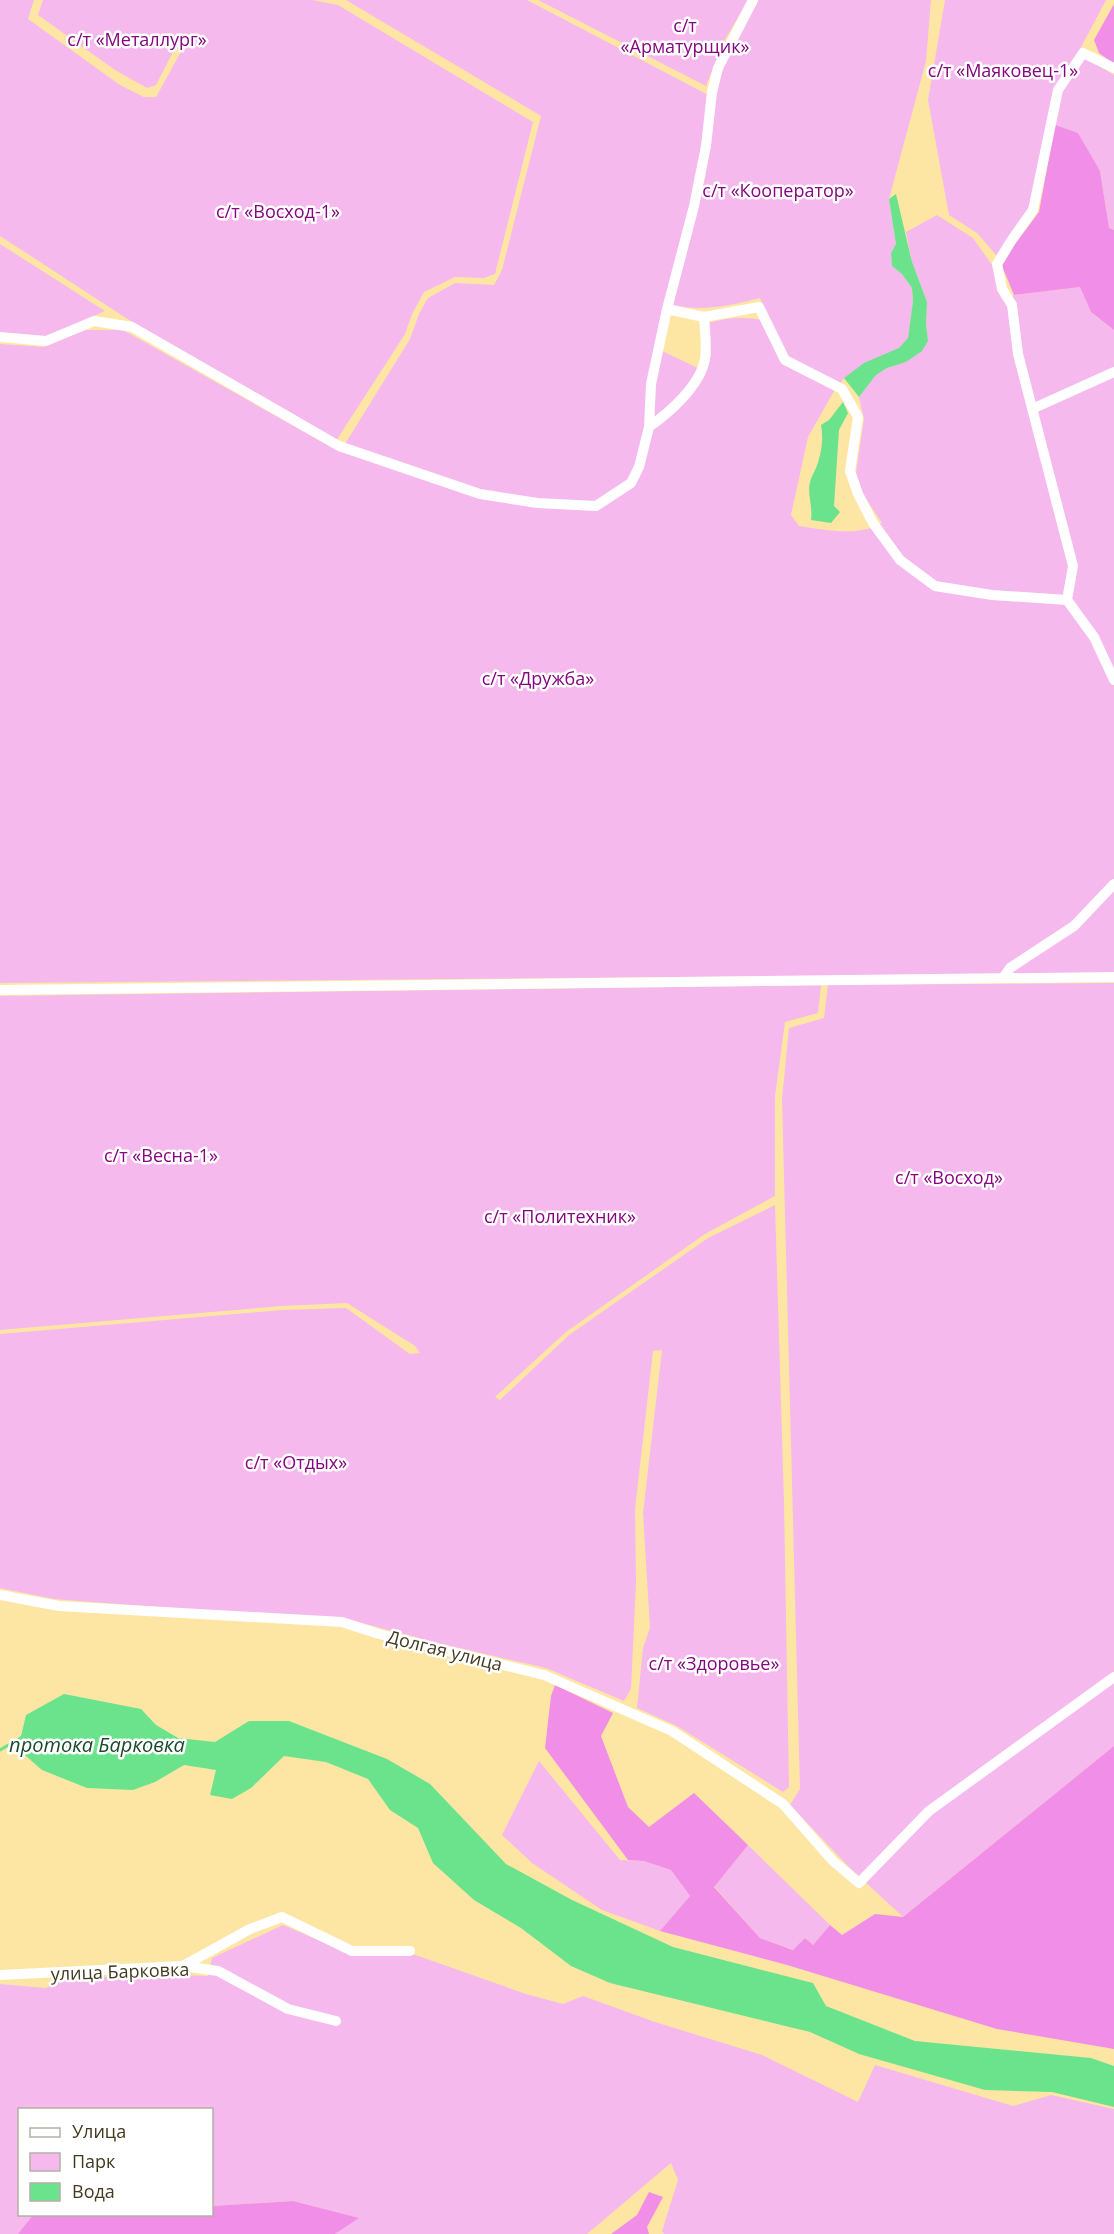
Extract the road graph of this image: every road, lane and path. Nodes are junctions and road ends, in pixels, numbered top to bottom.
1 (753, 0) edge
2 (1114, 68) edge
3 (667, 309) junction
4 (704, 317) junction
5 (0, 337) edge
6 (1114, 372) edge
7 (1032, 409) junction
8 (650, 427) junction
9 (1067, 600) junction
10 (1114, 680) edge
11 (1114, 884) edge
12 (1114, 977) edge
13 (1003, 978) junction
14 (0, 990) edge
15 (0, 1595) edge
16 (1114, 1677) edge
17 (410, 1951) dead end
18 (183, 1966) junction
19 (0, 1975) edge
20 (336, 2021) dead end

1 - 3 street
2 - 7 street
3 - 4 street
3 - 8 street
4 - 8 street
4 - 9 street
5 - 8 street
6 - 7 street
7 - 9 street
9 - 10 street
11 - 13 street
12 - 13 street
13 - 14 street
15 - 16 street, Долгая улица
17 - 18 street
18 - 19 street, улица Барковка
18 - 20 street, улица Барковка

